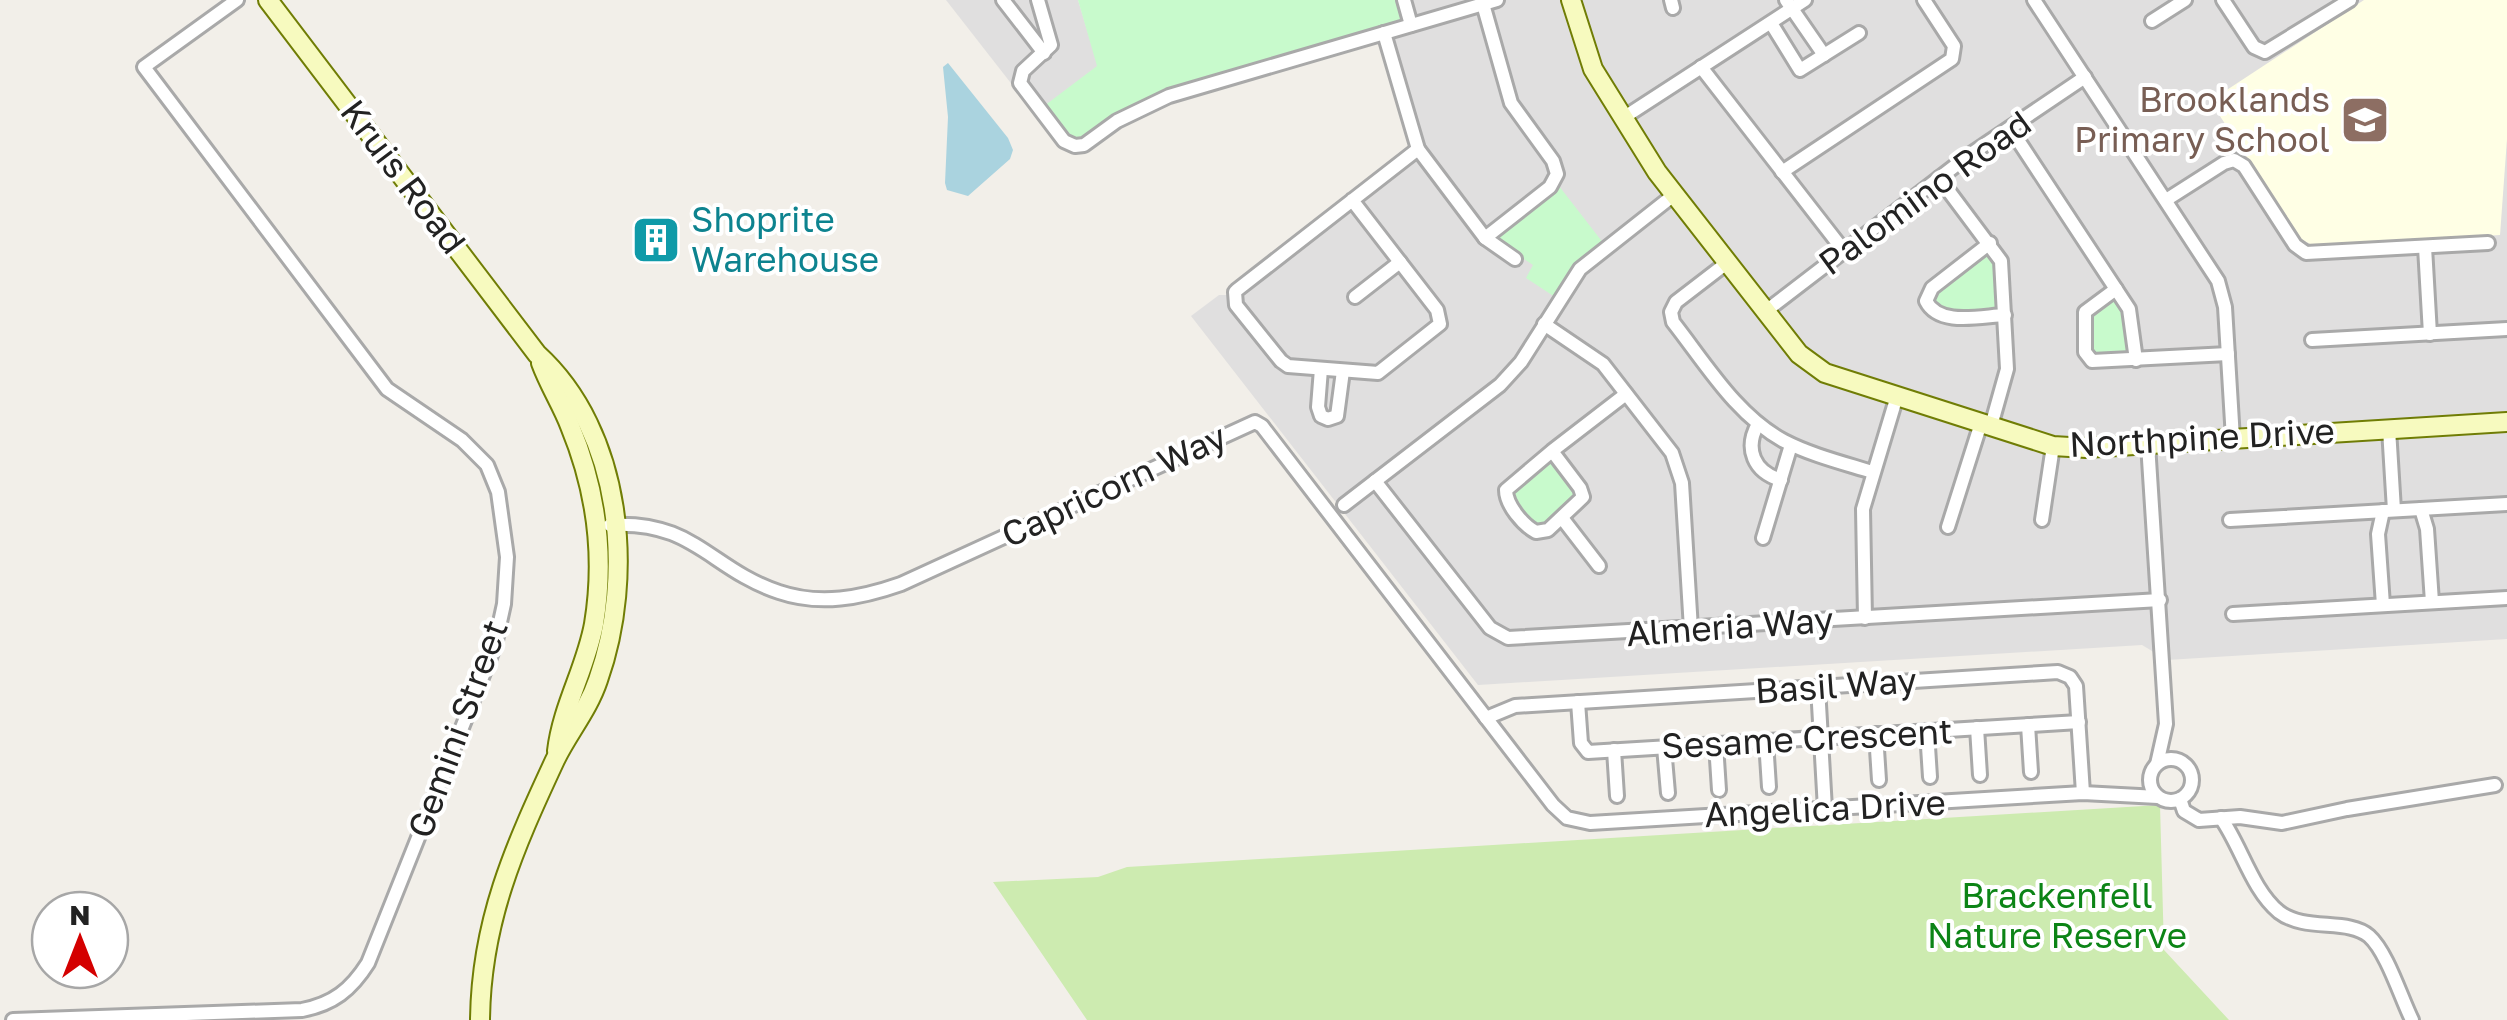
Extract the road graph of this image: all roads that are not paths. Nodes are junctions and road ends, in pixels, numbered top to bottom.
1 (237, 0) edge
2 (268, 0) edge
3 (1003, 0) edge
4 (1038, 0) edge
5 (1404, 0) edge
6 (1571, 0) edge
7 (1805, 0) edge
8 (1924, 0) edge
9 (2034, 0) edge
10 (2185, 0) edge
11 (2223, 0) edge
12 (2350, 0) edge
13 (1490, 2) edge
14 (1789, 4) edge
15 (2152, 21) dead end
16 (1771, 22) junction
17 (1411, 25) junction
18 (1859, 32) dead end
19 (1384, 33) junction
20 (1044, 53) junction
21 (1824, 55) junction
22 (1701, 68) junction
23 (2085, 77) junction
24 (1622, 118) junction
25 (2010, 128) junction
26 (1418, 150) junction
27 (1782, 172) junction
28 (1939, 178) junction
29 (1675, 194) junction
30 (1352, 200) junction
31 (2166, 200) junction
32 (1485, 238) junction
33 (2488, 243) dead end
34 (1990, 244) junction
35 (2425, 247) junction
36 (1844, 252) junction
37 (1516, 259) dead end
38 (1400, 262) junction
39 (1728, 262) junction
40 (2116, 289) junction
41 (1354, 296) dead end
42 (1766, 311) junction
43 (2004, 315) junction
44 (1544, 324) junction
45 (2507, 329) edge
46 (2430, 334) junction
47 (2312, 340) dead end
48 (2228, 354) junction
49 (2136, 360) junction
50 (1321, 369) junction
51 (1343, 371) junction
52 (1626, 394) junction
53 (1898, 396) junction
54 (2507, 422) edge
55 (1758, 424) junction
56 (1986, 424) junction
57 (2389, 429) junction
58 (2233, 439) junction
59 (1791, 444) junction
60 (2148, 444) junction
61 (2054, 446) junction
62 (1552, 451) junction
63 (1872, 472) junction
64 (1781, 480) junction
65 (1375, 481) junction
66 (2507, 504) edge
67 (1344, 505) dead end
68 (2421, 509) junction
69 (2388, 511) junction
70 (1562, 518) junction
71 (2042, 520) dead end
72 (2230, 520) dead end
73 (607, 525) junction
74 (1948, 527) dead end
75 (1763, 538) dead end
76 (1600, 566) dead end
77 (2507, 598) edge
78 (2160, 600) junction
79 (2432, 602) junction
80 (2383, 605) junction
81 (2233, 614) dead end
82 (1865, 618) junction
83 (1691, 629) junction
84 (1818, 687) junction
85 (1578, 702) junction
86 (1486, 718) junction
87 (2078, 722) junction
88 (2166, 724) junction
89 (2028, 725) junction
90 (1977, 728) junction
91 (1927, 732) junction
92 (1876, 734) junction
93 (1821, 738) junction
94 (1766, 741) junction
95 (1716, 744) junction
96 (1664, 747) junction
97 (1614, 750) junction
98 (2178, 760) junction
99 (2153, 770) junction
100 (2031, 772) dead end
101 (1980, 774) dead end
102 (1930, 778) dead end
103 (1879, 780) dead end
104 (2495, 786) dead end
105 (1769, 787) dead end
106 (1719, 790) dead end
107 (2113, 792) junction
108 (1668, 793) dead end
109 (2083, 793) junction
110 (1617, 796) dead end
111 (2158, 797) junction
112 (2180, 799) junction
113 (1825, 809) junction
114 (1568, 818) joint
115 (2222, 818) junction
116 (13, 1020) edge
117 (480, 1020) edge
118 (2412, 1020) edge

1 - 116 street, Gemini Street
2 - 73 street, Kruis Road
3 - 20 street
4 - 20 street
5 - 17 street
6 - 24 street, Northpine Drive
7 - 14 street
8 - 27 street
9 - 23 street
10 - 15 street
11 - 12 street
13 - 17 street
13 - 32 street
14 - 16 street
14 - 21 street
16 - 21 street
16 - 22 street
17 - 19 street
18 - 21 street
19 - 20 street
19 - 26 street
22 - 24 street
22 - 27 street
23 - 25 street, Palomino Road
23 - 31 street
24 - 29 street, Northpine Drive
25 - 28 street, Palomino Road
25 - 40 street
26 - 30 street
26 - 32 street
27 - 36 street
28 - 34 street
28 - 36 street, Palomino Road
29 - 39 street, Northpine Drive
29 - 44 street
30 - 38 street
30 - 50 street
31 - 35 street
31 - 48 street
32 - 37 street
33 - 35 street
34 - 43 street
34 - 43 street
35 - 46 street
36 - 42 street, Palomino Road
38 - 41 street
38 - 51 street
39 - 42 street, Northpine Drive
39 - 55 street
40 - 49 street
40 - 49 street
42 - 53 street, Northpine Drive
43 - 56 street
44 - 52 street
44 - 65 street
45 - 46 street
46 - 47 street
48 - 49 street
48 - 58 street
50 - 51 street
50 - 51 street
52 - 62 street
52 - 83 street
53 - 56 street, Northpine Drive
53 - 63 street
54 - 57 street, Northpine Drive
55 - 59 street
55 - 64 street
56 - 61 street, Northpine Drive
56 - 74 street
57 - 58 street, Northpine Drive
57 - 69 street
58 - 60 street, Northpine Drive
59 - 63 street
59 - 64 street
60 - 61 street, Northpine Drive
60 - 78 street
61 - 71 street
62 - 70 street
62 - 70 street
63 - 82 street
64 - 75 street
65 - 67 street
65 - 83 street, Almeria Way
66 - 68 street
68 - 69 street
68 - 79 street
69 - 72 street
69 - 80 street
70 - 76 street
73 - 86 street, Capricorn Way
73 - 117 street, Kruis Road
77 - 79 street
78 - 82 street, Almeria Way
78 - 88 street
79 - 80 street
80 - 81 street
82 - 83 street, Almeria Way
84 - 85 street, Basil Way
84 - 87 street, Basil Way
84 - 93 street
85 - 86 street, Basil Way
85 - 97 street, Sesame Crescent
86 - 114 street, Capricorn Way
87 - 89 street, Sesame Crescent
87 - 109 street, Basil Way
88 - 98 street
88 - 99 street
89 - 90 street, Sesame Crescent
89 - 100 street
90 - 91 street, Sesame Crescent
90 - 101 street
91 - 92 street, Sesame Crescent
91 - 102 street
92 - 93 street, Sesame Crescent
92 - 103 street
93 - 94 street, Sesame Crescent
93 - 113 street
94 - 95 street, Sesame Crescent
94 - 105 street
95 - 96 street, Sesame Crescent
95 - 106 street
96 - 97 street, Sesame Crescent
96 - 108 street
97 - 110 street
98 - 99 street
98 - 112 street
99 - 107 street
99 - 111 street
104 - 115 street
107 - 109 street, Angelica Drive
107 - 111 street
109 - 113 street, Angelica Drive
111 - 112 street
112 - 115 street
113 - 114 street, Angelica Drive
115 - 118 street

